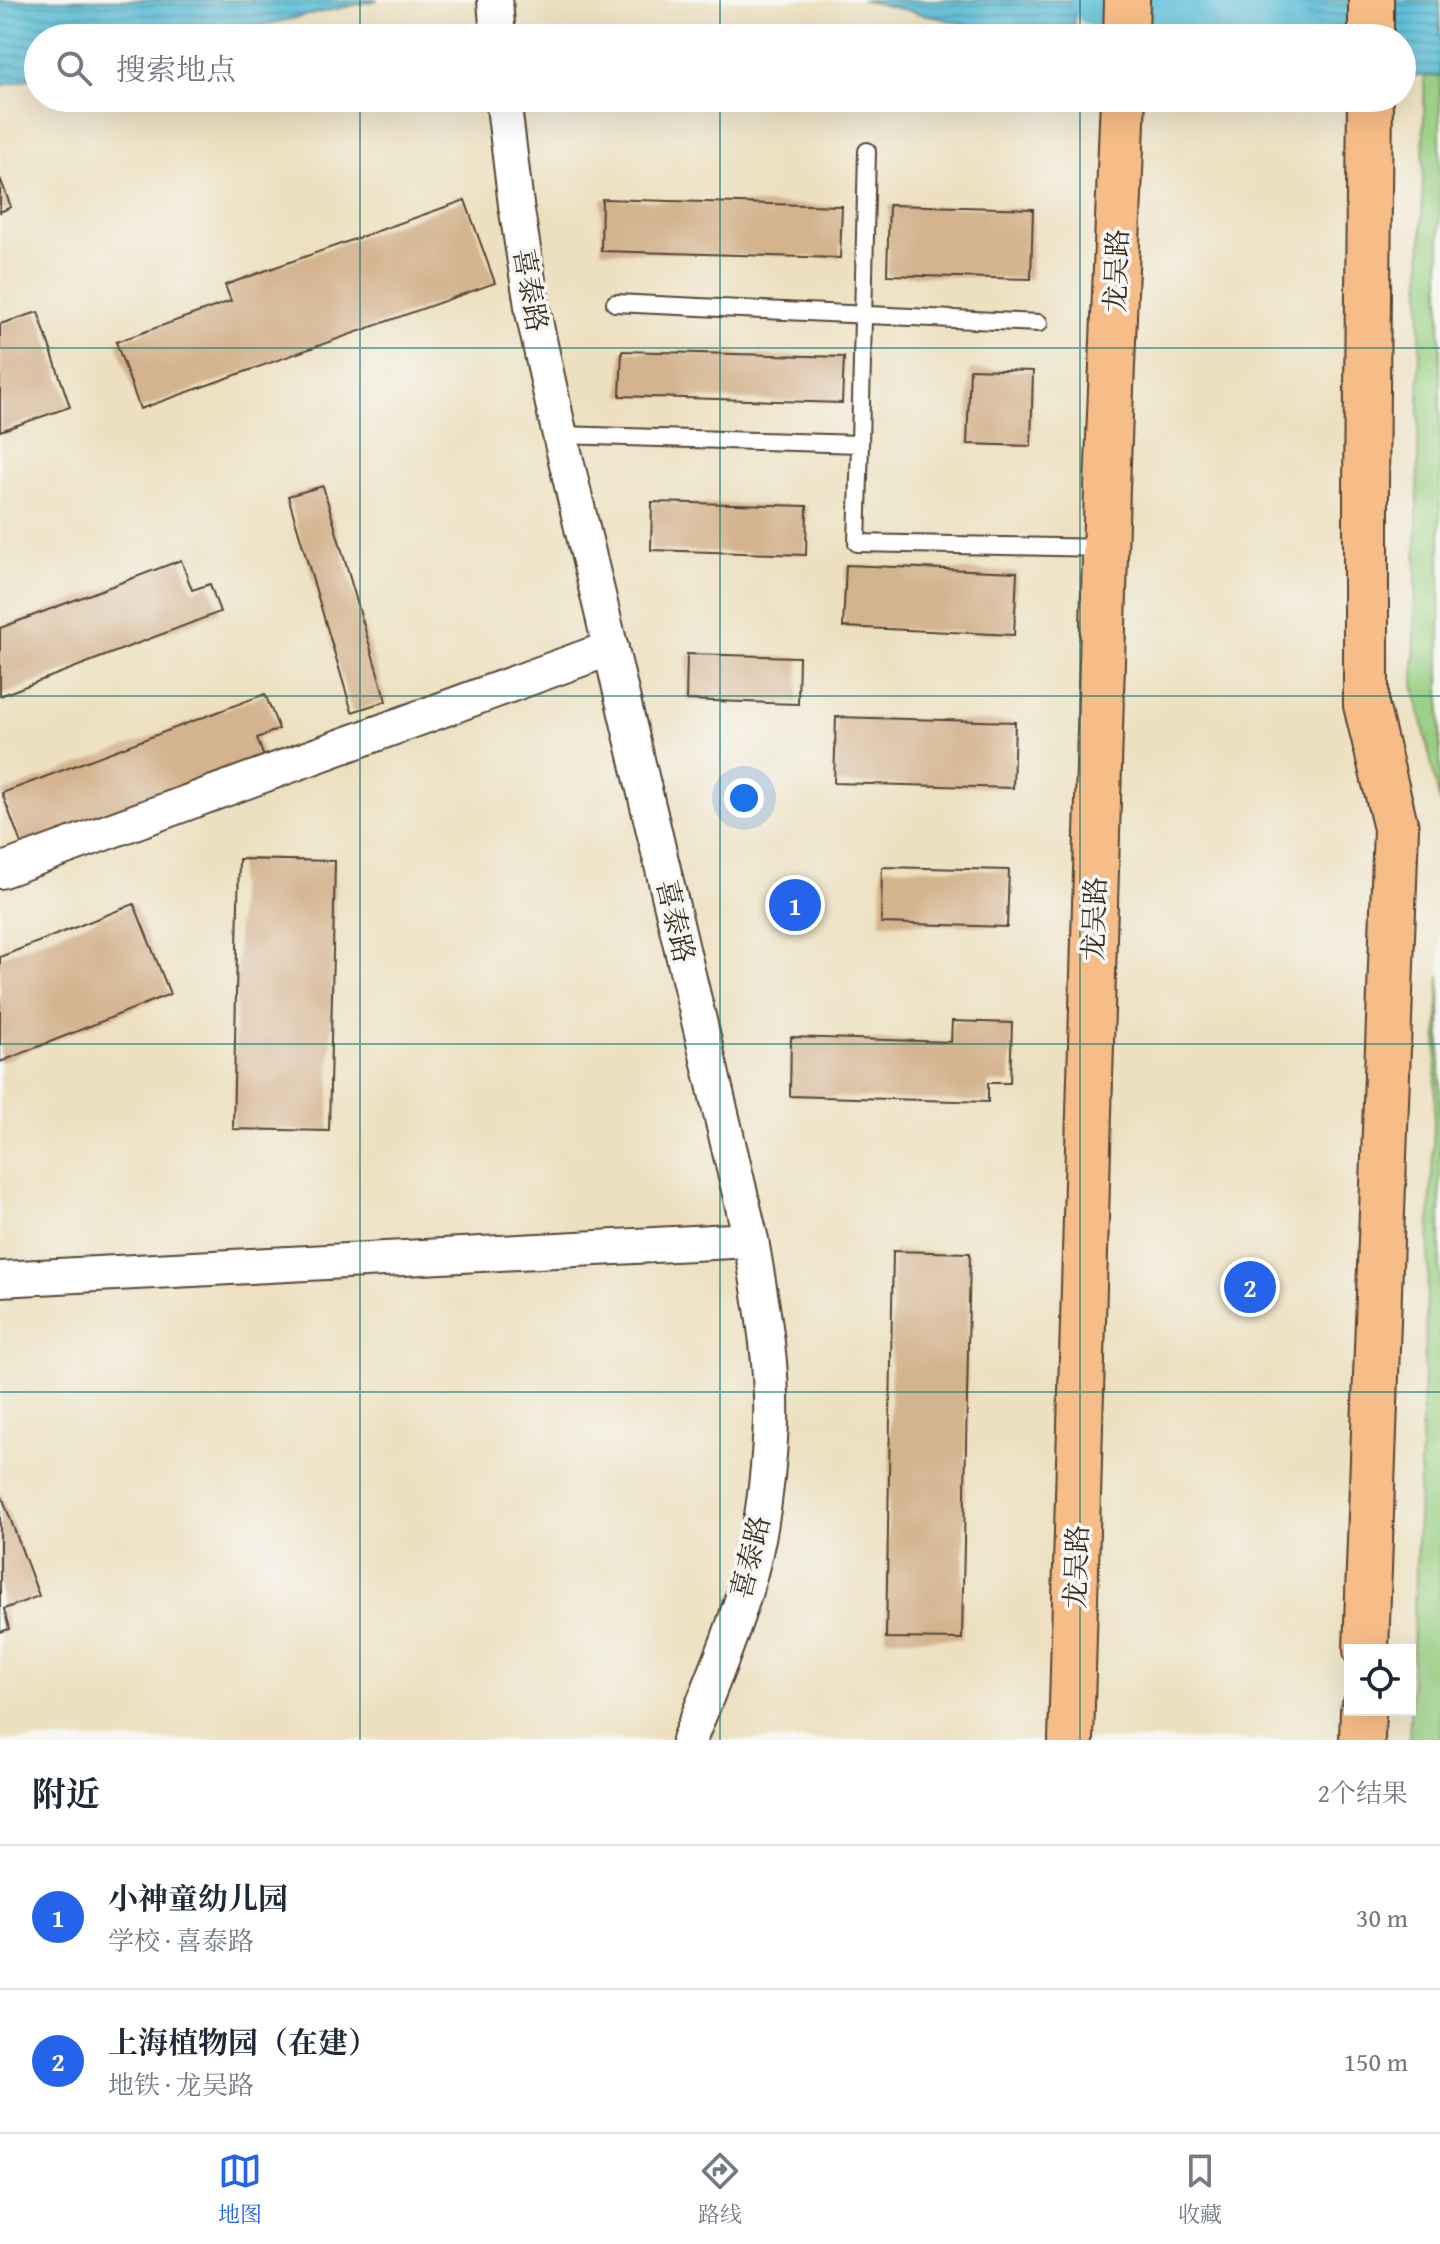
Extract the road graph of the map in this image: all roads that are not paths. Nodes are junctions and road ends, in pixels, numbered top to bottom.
1 (495, 0) edge
2 (1127, 0) edge
3 (1371, 0) edge
4 (497, 24) edge
5 (1126, 24) edge
6 (1371, 24) edge
7 (505, 112) edge
8 (1122, 112) edge
9 (1370, 112) edge
10 (867, 151) dead end
11 (615, 303) dead end
12 (863, 315) junction
13 (1039, 323) dead end
14 (561, 435) junction
15 (860, 444) junction
16 (1105, 548) junction
17 (611, 648) junction
18 (0, 871) edge
19 (751, 1240) junction
20 (0, 1279) edge
21 (1366, 1644) edge
22 (1363, 1716) edge
23 (689, 1740) edge
24 (1071, 1740) edge
25 (1362, 1740) edge

1 - 4 street
2 - 5 main road
3 - 6 main road
7 - 14 street, 喜泰路
8 - 16 main road, 龙吴路
9 - 21 main road
10 - 12 lane
11 - 12 lane
12 - 13 lane
12 - 15 lane
14 - 15 lane
14 - 17 street, 喜泰路
15 - 16 lane
16 - 24 main road, 龙吴路
17 - 18 street
17 - 19 street, 喜泰路
19 - 20 street
19 - 23 street, 喜泰路
22 - 25 main road

